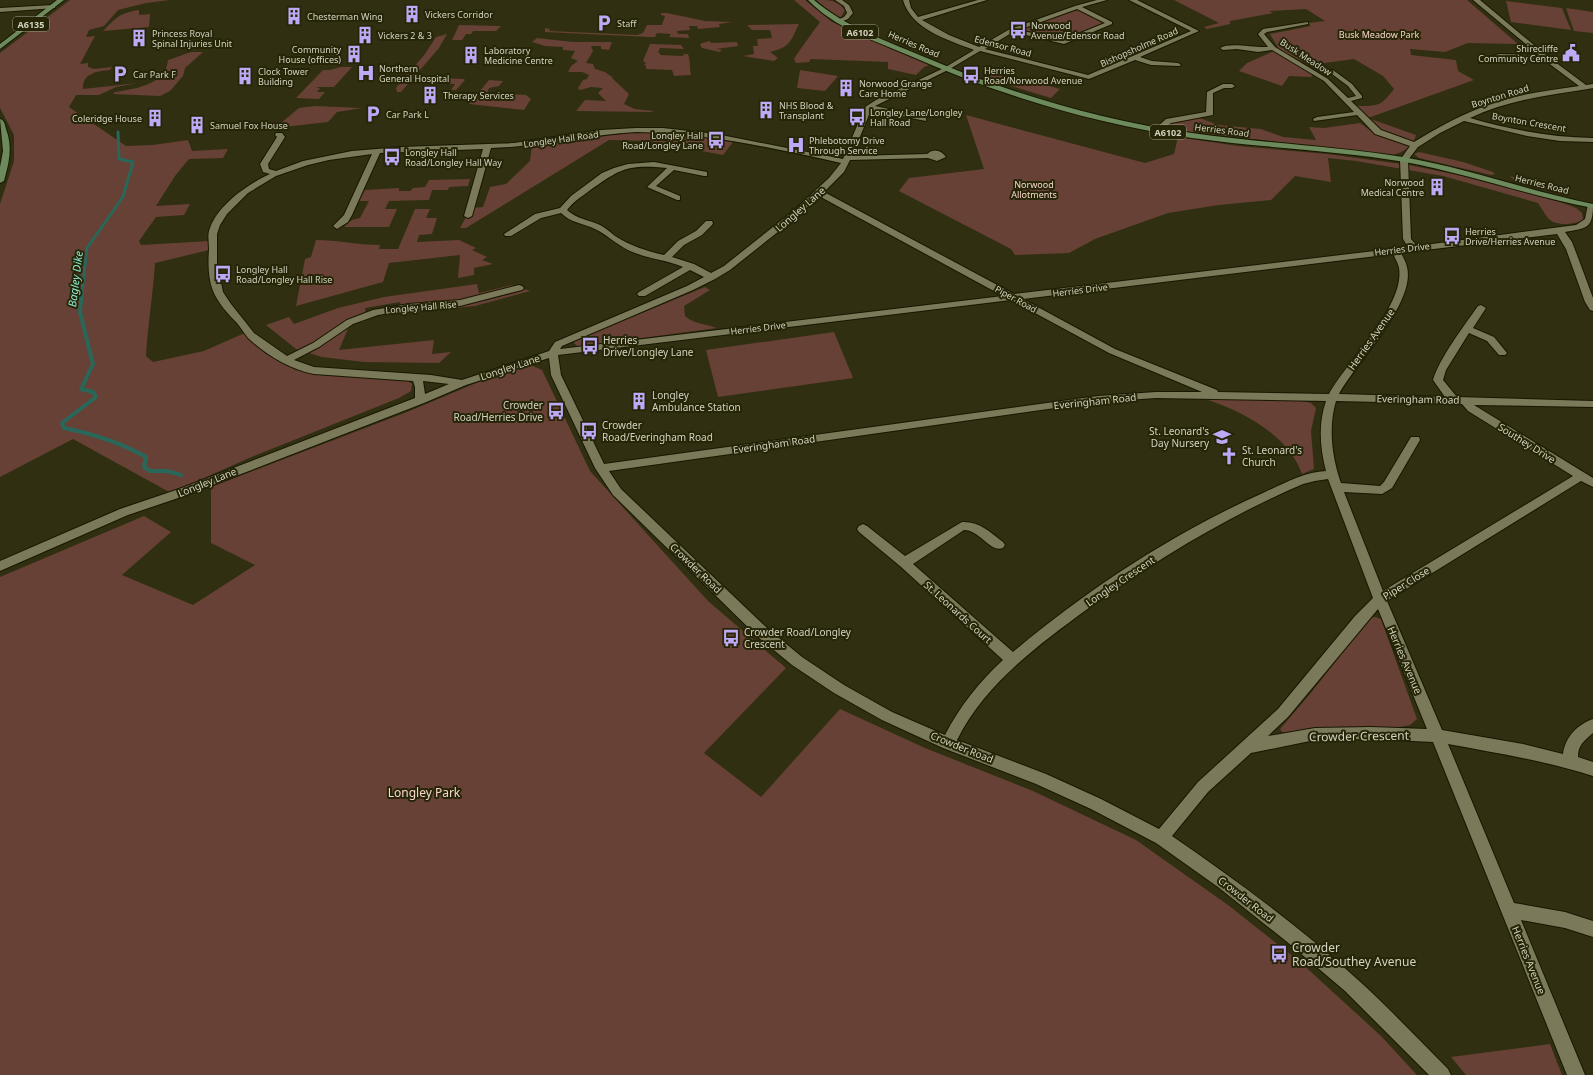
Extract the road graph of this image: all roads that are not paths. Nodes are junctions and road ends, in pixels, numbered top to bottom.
1 (62, 0) edge
2 (811, 0) edge
3 (838, 0) edge
4 (906, 0) edge
5 (984, 0) edge
6 (1104, 0) edge
7 (1132, 0) edge
8 (1476, 0) edge
9 (53, 7) junction
10 (1077, 7) junction
11 (0, 10) edge
12 (917, 19) junction
13 (838, 21) junction
14 (1306, 23) dead end
15 (1012, 30) junction
16 (0, 47) edge
17 (1223, 48) dead end
18 (1273, 48) junction
19 (978, 50) junction
20 (1545, 57) junction
21 (1136, 58) junction
22 (1481, 62) dead end
23 (1178, 65) dead end
24 (946, 69) junction
25 (1331, 71) dead end
26 (1089, 77) joint
27 (1232, 86) dead end
28 (1583, 86) junction
29 (1593, 86) edge
30 (1593, 92) edge
31 (1345, 100) junction
32 (869, 107) junction
33 (1358, 113) junction
34 (1463, 118) junction
35 (923, 119) dead end
36 (1316, 119) dead end
37 (0, 121) edge
38 (1158, 130) junction
39 (279, 134) dead end
40 (1593, 140) edge
41 (1415, 145) junction
42 (488, 146) junction
43 (377, 152) junction
44 (930, 156) dead end
45 (846, 160) junction
46 (1404, 160) junction
47 (672, 168) junction
48 (276, 173) junction
49 (704, 174) dead end
50 (0, 181) edge
51 (820, 193) junction
52 (677, 198) dead end
53 (1592, 206) edge
54 (563, 210) junction
55 (468, 216) dead end
56 (709, 223) dead end
57 (337, 226) dead end
58 (1559, 231) junction
59 (508, 234) dead end
60 (1414, 248) junction
61 (1396, 250) junction
62 (666, 258) junction
63 (691, 266) junction
64 (712, 277) junction
65 (519, 288) dead end
66 (642, 294) dead end
67 (1016, 298) junction
68 (1481, 308) dead end
69 (1593, 308) edge
70 (1466, 329) junction
71 (553, 353) junction
72 (1502, 353) dead end
73 (286, 360) junction
74 (417, 378) junction
75 (462, 383) junction
76 (1218, 395) junction
77 (1332, 397) junction
78 (1453, 399) junction
79 (1464, 400) junction
80 (420, 401) junction
81 (1593, 404) edge
82 (1415, 440) dead end
83 (601, 468) junction
84 (1331, 475) junction
85 (1581, 476) junction
86 (1593, 483) edge
87 (1337, 488) junction
88 (863, 529) dead end
89 (999, 545) dead end
90 (904, 563) junction
91 (0, 566) edge
92 (1380, 599) junction
93 (1012, 660) junction
94 (1593, 725) edge
95 (1437, 736) junction
96 (948, 743) junction
97 (1247, 747) junction
98 (1571, 762) junction
99 (1593, 769) edge
100 (1161, 838) junction
101 (1509, 910) junction
102 (1593, 929) edge
103 (1442, 1075) edge
104 (1576, 1075) edge

1 - 9 main road, A6135
2 - 13 main road, Herries Road / A6102
3 - 13 street
4 - 12 street, Edensor Road
5 - 12 street
6 - 10 street
7 - 21 street, Bishopsholme Road
8 - 20 street
9 - 11 street
9 - 16 main road, A6135
10 - 15 street
10 - 15 street
12 - 19 street, Edensor Road
13 - 24 main road, Herries Road / A6102
14 - 18 street, Busk Meadow
15 - 19 street
17 - 18 street
18 - 31 street, Busk Meadow
19 - 24 street
19 - 26 street, Edensor Road
20 - 22 street
20 - 28 street
21 - 23 street
21 - 26 street, Bishopsholme Road
24 - 32 street
24 - 38 main road, Herries Road / A6102
25 - 31 street
27 - 38 street
28 - 29 street, Boynton Road
28 - 30 street
28 - 34 street, Boynton Road
31 - 33 street, Busk Meadow
32 - 35 street
32 - 45 street, Longley Lane
33 - 36 street
33 - 41 street, Busk Meadow
34 - 40 street, Boynton Crescent
34 - 41 street, Boynton Road
37 - 50 main road
38 - 46 main road, Herries Road / A6102
39 - 48 street
41 - 46 street, Boynton Road
42 - 43 street, Longley Hall Road
42 - 45 street, Longley Hall Road
42 - 55 street
43 - 48 street, Longley Hall Road
43 - 57 street
44 - 45 street, Longley Hall Road
45 - 51 street, Longley Lane
46 - 53 main road, Herries Road / A6102
46 - 60 street
47 - 49 street
47 - 52 street
47 - 54 street
48 - 73 street, Longley Hall Road
51 - 64 street, Longley Lane
51 - 67 street, Piper Road
53 - 58 street, Herries Drive
54 - 59 street
54 - 62 street
56 - 62 street
58 - 60 street, Herries Drive
58 - 69 street
60 - 61 street, Herries Drive
61 - 67 street, Herries Drive
61 - 77 street, Herries Avenue
62 - 63 street
63 - 64 street
63 - 66 street
64 - 71 street, Longley Lane
65 - 73 street, Longley Hall Rise
67 - 71 street, Herries Drive
67 - 76 street, Piper Road
68 - 70 street
70 - 72 street
70 - 78 street
71 - 75 street, Longley Lane
71 - 83 street, Crowder Road
73 - 74 street, Longley Hall Road
74 - 75 street, Longley Hall Road
74 - 80 street
75 - 80 street, Longley Lane
76 - 77 street, Everingham Road
76 - 83 street, Everingham Road
77 - 78 street, Everingham Road
77 - 84 street, Herries Avenue
78 - 79 street, Everingham Road
79 - 81 street, Everingham Road
79 - 85 street, Southey Drive
80 - 91 street, Longley Lane
82 - 87 street
83 - 96 street, Crowder Road
84 - 87 street, Herries Avenue
84 - 93 street, Longley Crescent
85 - 86 street, Southey Drive
85 - 92 street, Piper Close
87 - 92 street, Herries Avenue
88 - 90 street, St. Leonards Court
89 - 90 street
90 - 93 street, St. Leonards Court
92 - 95 street, Herries Avenue
92 - 97 street, Piper Close
93 - 96 street, Longley Crescent
94 - 98 street
95 - 97 street, Crowder Crescent
95 - 98 street, Crowder Crescent
95 - 101 street, Herries Avenue
96 - 100 street, Crowder Road
97 - 100 street
98 - 99 street, Crowder Crescent
100 - 103 street, Crowder Road
101 - 102 street
101 - 104 street, Herries Avenue

